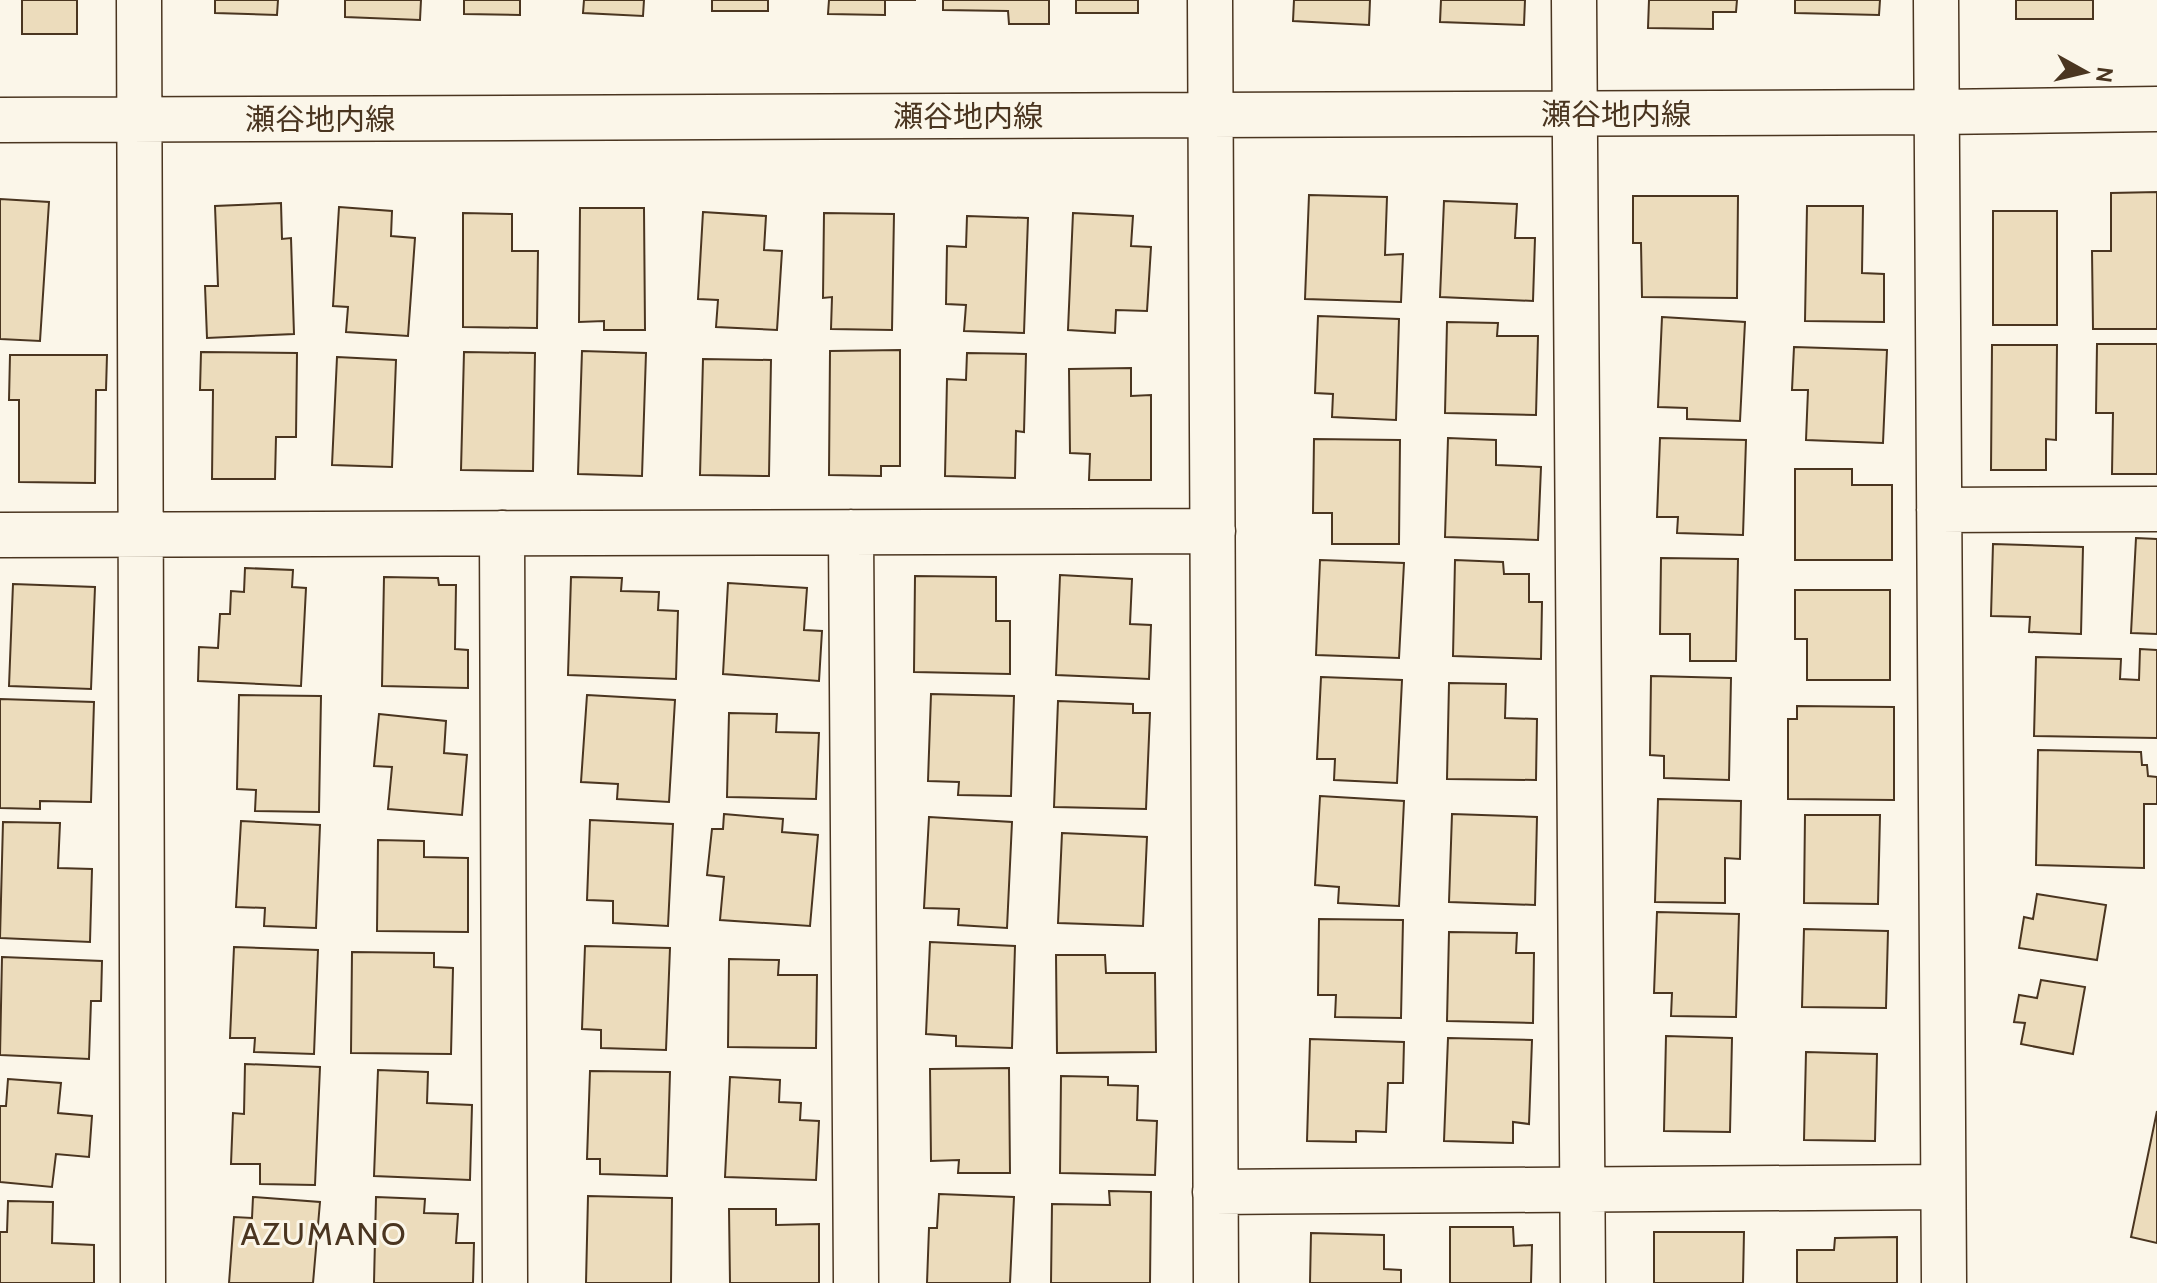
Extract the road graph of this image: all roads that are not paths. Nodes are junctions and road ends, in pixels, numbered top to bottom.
1 (139, 0) edge
2 (1210, 0) edge
3 (1574, 0) edge
4 (1936, 0) edge
5 (2157, 109) edge
6 (1936, 112) junction
7 (1575, 114) junction
8 (1212, 115) junction
9 (139, 119) junction
10 (0, 120) edge
11 (2157, 509) edge
12 (1939, 510) junction
13 (1213, 531) junction
14 (851, 532) junction
15 (502, 533) junction
16 (0, 535) edge
17 (140, 535) junction
18 (1943, 1187) junction
19 (1582, 1189) junction
20 (1215, 1192) junction
21 (143, 1283) edge
22 (505, 1283) edge
23 (856, 1283) edge
24 (1216, 1283) edge
25 (1583, 1283) edge
26 (1944, 1283) edge

1 - 9 street
2 - 8 street
3 - 7 street
4 - 6 street
5 - 6 street, 瀬谷地内線
6 - 7 street, 瀬谷地内線
6 - 12 street
7 - 8 street, 瀬谷地内線
7 - 19 street
8 - 9 street, 瀬谷地内線
8 - 13 street
9 - 10 street, 瀬谷地内線
9 - 17 street
11 - 12 street
12 - 18 street
13 - 14 street
13 - 20 street
14 - 15 street
14 - 23 street
15 - 17 street
15 - 22 street
16 - 17 street
17 - 21 street
18 - 19 street
18 - 26 street
19 - 20 street
19 - 25 street
20 - 24 street

